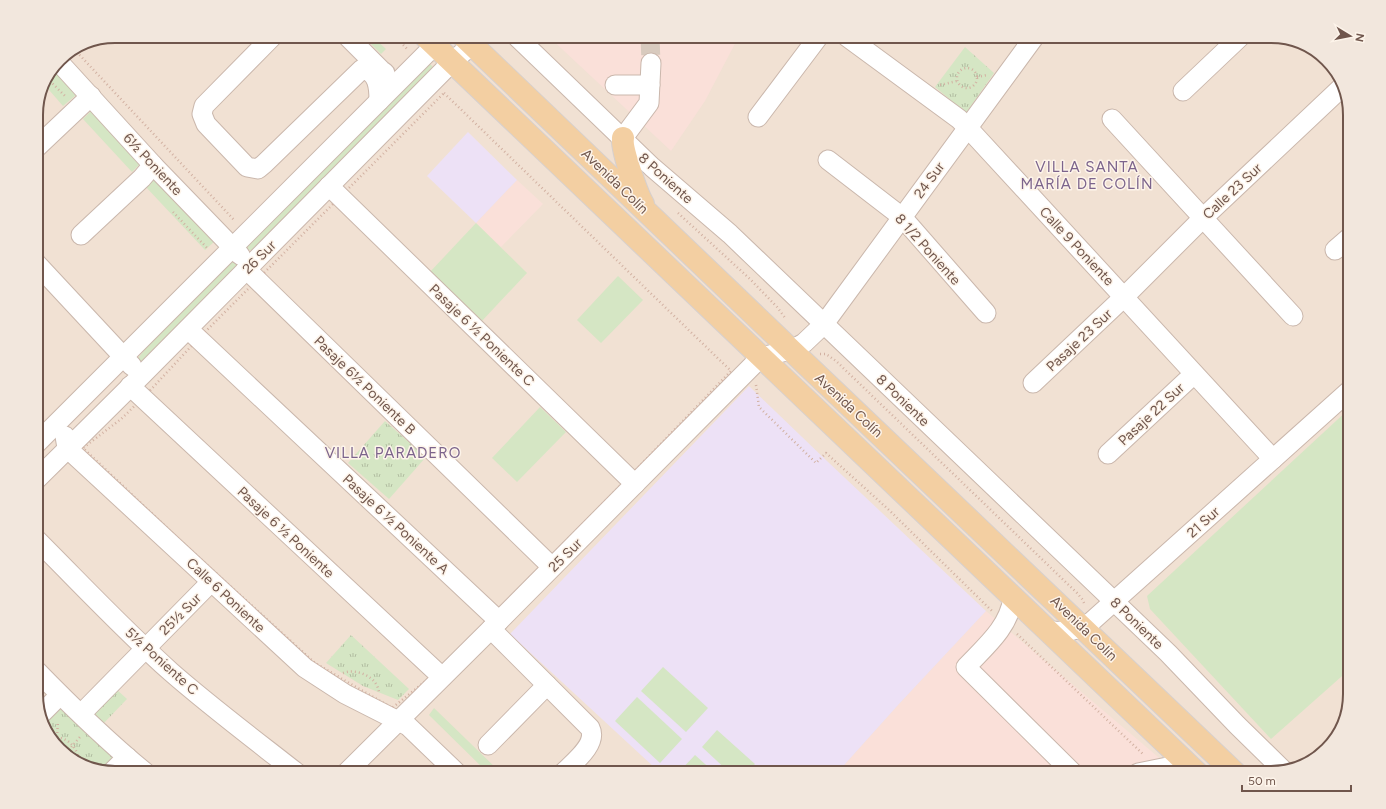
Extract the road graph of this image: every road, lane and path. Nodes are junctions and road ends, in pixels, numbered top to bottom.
1 (266, 43) edge
2 (354, 43) edge
3 (402, 43) edge
4 (430, 43) edge
5 (438, 43) edge
6 (469, 43) edge
7 (476, 43) edge
8 (523, 43) edge
9 (814, 43) edge
10 (856, 43) edge
11 (1029, 43) edge
12 (1234, 43) edge
13 (78, 53) edge
14 (452, 62) junction
15 (651, 63) tunnel mouth
16 (62, 67) edge
17 (393, 76) junction
18 (51, 81) edge
19 (615, 85) dead end
20 (650, 85) junction
21 (961, 86) joint
22 (1338, 90) edge
23 (1183, 91) dead end
24 (379, 101) junction
25 (84, 102) junction
26 (758, 117) dead end
27 (1112, 120) dead end
28 (968, 128) junction
29 (623, 138) junction
30 (43, 141) edge
31 (828, 160) dead end
32 (153, 165) junction
33 (329, 186) junction
34 (168, 207) dead end
35 (648, 212) junction
36 (240, 216) dead end
37 (902, 217) junction
38 (1202, 218) junction
39 (81, 235) dead end
40 (1343, 243) edge
41 (232, 247) junction
42 (1335, 250) dead end
43 (211, 253) dead end
44 (248, 267) junction
45 (43, 271) edge
46 (1124, 297) junction
47 (986, 313) dead end
48 (1294, 316) dead end
49 (824, 324) junction
50 (188, 329) junction
51 (791, 350) junction
52 (123, 357) junction
53 (760, 357) junction
54 (1194, 374) junction
55 (136, 381) junction
56 (756, 382) dead end
57 (1033, 383) dead end
58 (1343, 396) edge
59 (68, 412) junction
60 (43, 437) edge
61 (67, 448) junction
62 (1108, 454) dead end
63 (1273, 459) junction
64 (43, 473) edge
65 (635, 484) junction
66 (43, 546) edge
67 (552, 567) junction
68 (211, 582) junction
69 (1013, 598) junction
70 (1114, 602) junction
71 (1004, 623) junction
72 (495, 625) junction
73 (1084, 628) junction
74 (1047, 630) junction
75 (146, 648) junction
76 (335, 676) dead end
77 (43, 677) edge
78 (442, 678) junction
79 (547, 685) junction
80 (60, 695) junction
81 (376, 699) dead end
82 (45, 710) edge
83 (86, 719) junction
84 (399, 720) junction
85 (58, 737) edge
86 (72, 745) junction
87 (488, 745) dead end
88 (69, 749) edge
89 (78, 755) edge
90 (127, 757) junction
91 (1278, 765) edge
92 (118, 766) edge
93 (138, 766) edge
94 (288, 766) edge
95 (353, 766) edge
96 (450, 766) edge
97 (570, 766) edge
98 (1066, 766) edge
99 (1155, 766) edge
100 (1190, 766) edge
101 (1228, 766) edge

1 - 24 street
2 - 17 street
3 - 17 path
4 - 17 street, 26 Sur
5 - 14 main road, Avenida Colín
6 - 14 street, 26 Sur
7 - 35 main road, Avenida Colín
8 - 29 street, 8 Poniente
9 - 26 street
10 - 28 street, Calle 9 Poniente
11 - 28 street, 24 Sur
12 - 23 street
13 - 36 path
14 - 33 street, 26 Sur
14 - 53 main road, Avenida Colín
15 - 20 street
16 - 25 street, 6½ Poniente
17 - 24 street, 26 Sur
18 - 25 path
19 - 20 street
20 - 29 street
21 - 21 path
22 - 38 street, Calle 23 Sur
24 - 41 street, 26 Sur
25 - 30 street
25 - 32 street, 6½ Poniente
27 - 38 street
28 - 37 street, 24 Sur
28 - 46 street, Calle 9 Poniente
29 - 35 main road
29 - 49 street, 8 Poniente
31 - 37 street, 8 1/2 Poniente
32 - 39 street
32 - 41 street, 6½ Poniente
33 - 44 street, 26 Sur
33 - 65 street, Pasaje 6 ½ Poniente C
34 - 43 path
35 - 51 main road, Avenida Colín
37 - 47 street, 8 1/2 Poniente
37 - 49 street, 24 Sur
38 - 46 street, Calle 23 Sur
38 - 48 street
40 - 42 street
41 - 44 street, 6½ Poniente
41 - 52 street, 26 Sur
44 - 50 street, 26 Sur
44 - 67 street, Pasaje 6½ Poniente B
45 - 52 street, Pasaje 6 ½ Poniente
46 - 54 street, Calle 9 Poniente
46 - 57 street, Pasaje 23 Sur
49 - 51 street, 24 Sur
49 - 70 street, 8 Poniente
50 - 55 street, 26 Sur
50 - 72 street, Pasaje 6 ½ Poniente A
51 - 53 street
51 - 73 main road, Avenida Colín
52 - 55 street, Pasaje 6 ½ Poniente
52 - 59 street, 26 Sur
53 - 65 street, 25 Sur
53 - 69 main road, Avenida Colín
54 - 62 street, Pasaje 22 Sur
54 - 63 street, Calle 9 Poniente
55 - 61 street, 26 Sur
55 - 78 street, Pasaje 6 ½ Poniente
56 - 71 path
58 - 63 street, 21 Sur
59 - 60 street, 26 Sur
59 - 61 street
61 - 64 street, 26 Sur
61 - 68 street, Calle 6 Poniente
63 - 70 street, 21 Sur
65 - 67 street, 25 Sur
66 - 75 street, 5½ Poniente C
67 - 72 street, 25 Sur
68 - 75 street, 25½ Sur
68 - 84 street, Calle 6 Poniente
69 - 71 street
69 - 74 main road, Avenida Colín
70 - 73 street, 21 Sur
70 - 91 street, 8 Poniente
71 - 98 street
71 - 99 path
72 - 78 street, 25 Sur
72 - 79 street, Pasaje 6 ½ Poniente A
73 - 74 street
73 - 101 main road, Avenida Colín
74 - 100 main road, Avenida Colín
75 - 83 street, 25½ Sur
75 - 94 street, 5½ Poniente C
76 - 81 path
77 - 80 street
78 - 84 street, 25 Sur
79 - 87 street
79 - 97 street, Pasaje 6 ½ Poniente A
80 - 82 street
80 - 83 street
83 - 86 path
83 - 90 street
84 - 95 street, 25 Sur
84 - 96 street, Calle 6 Poniente
85 - 86 path
86 - 88 path
86 - 89 path
90 - 92 street
90 - 93 street

